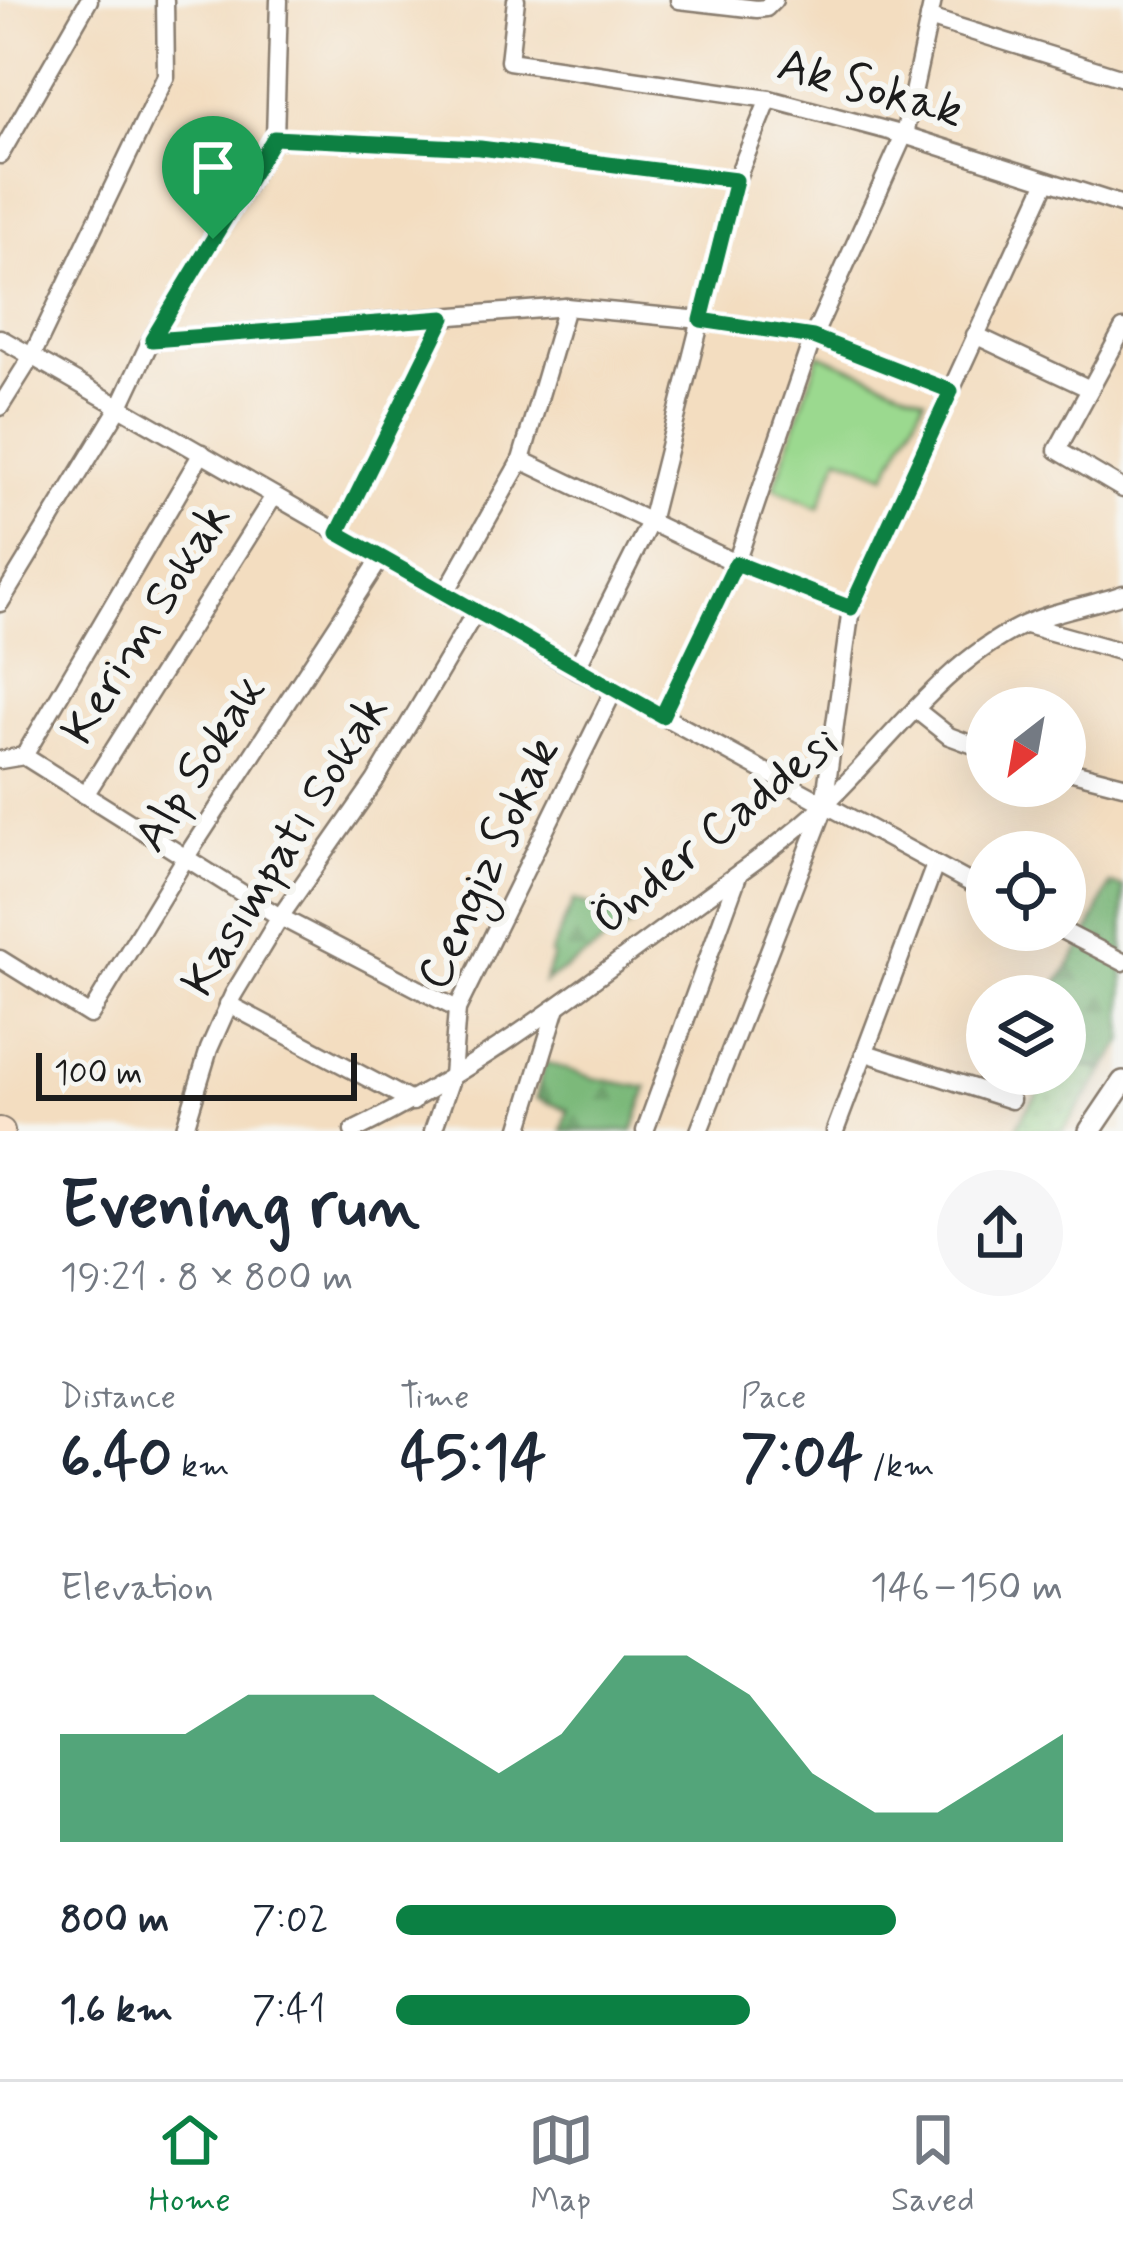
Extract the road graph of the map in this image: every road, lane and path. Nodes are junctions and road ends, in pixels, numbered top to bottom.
1 (89, 0) edge
2 (165, 0) edge
3 (279, 0) edge
4 (517, 0) edge
5 (679, 0) edge
6 (773, 0) edge
7 (931, 9) edge
8 (1123, 78) edge
9 (769, 99) junction
10 (904, 135) junction
11 (274, 138) junction
12 (0, 155) edge
13 (736, 180) junction
14 (1047, 181) junction
15 (1123, 205) edge
16 (566, 307) junction
17 (444, 318) junction
18 (701, 320) junction
19 (1123, 329) edge
20 (975, 335) junction
21 (813, 337) junction
22 (0, 338) edge
23 (152, 340) junction
24 (32, 356) junction
25 (1090, 389) junction
26 (951, 391) junction
27 (120, 406) junction
28 (0, 407) edge
29 (202, 453) junction
30 (520, 460) junction
31 (1123, 489) edge
32 (274, 496) junction
33 (650, 522) junction
34 (338, 533) junction
35 (381, 558) junction
36 (736, 563) junction
37 (445, 594) junction
38 (1123, 594) edge
39 (0, 603) edge
40 (851, 608) junction
41 (476, 611) junction
42 (1024, 624) junction
43 (1123, 652) edge
44 (576, 669) junction
45 (614, 689) junction
46 (915, 709) junction
47 (662, 716) junction
48 (966, 742) edge
49 (24, 757) junction
50 (0, 760) edge
51 (1086, 775) edge
52 (1123, 785) edge
53 (85, 795) junction
54 (824, 805) junction
55 (187, 857) junction
56 (935, 866) junction
57 (740, 870) junction
58 (966, 882) edge
59 (280, 917) junction
60 (1086, 943) edge
61 (0, 959) edge
62 (1123, 962) edge
63 (228, 1004) junction
64 (557, 1007) junction
65 (457, 1009) junction
66 (866, 1053) junction
67 (452, 1076) junction
68 (1123, 1082) edge
69 (1011, 1100) dead end
70 (413, 1102) junction
71 (184, 1131) edge
72 (353, 1131) edge
73 (433, 1131) edge
74 (519, 1131) edge
75 (645, 1131) edge
76 (699, 1131) edge
77 (835, 1131) edge
78 (1090, 1131) edge

1 - 12 street
2 - 24 street
3 - 11 street
4 - 9 street, Ak Sokak
5 - 6 street
7 - 8 street
7 - 10 street
9 - 10 street, Ak Sokak
9 - 13 street
10 - 14 street, Ak Sokak
10 - 21 street
11 - 13 street
11 - 23 street
13 - 18 street
14 - 15 street, Ak Sokak
14 - 20 street
16 - 17 street
16 - 18 street
16 - 30 street
17 - 23 street
17 - 34 street
18 - 21 street
18 - 33 street
19 - 25 street
20 - 25 street
20 - 26 street
21 - 26 street
21 - 36 street
22 - 24 street
23 - 27 street
24 - 27 street
24 - 28 street
25 - 31 street
26 - 40 street
27 - 29 street
27 - 39 street
29 - 32 street
29 - 49 street
30 - 33 street
30 - 37 street
32 - 34 street
32 - 53 street, Kerim Sokak
33 - 36 street
33 - 44 street
34 - 35 street
35 - 37 street
35 - 55 street, Alp Sokak
36 - 40 street
36 - 47 street
37 - 41 street
38 - 42 street, Önder Caddesi
40 - 54 street
41 - 44 street
41 - 59 street, Kasımpatı Sokak
42 - 43 street
42 - 46 street, Önder Caddesi
44 - 45 street
45 - 47 street
45 - 65 street, Cengiz Sokak
46 - 48 street
46 - 54 street, Önder Caddesi
47 - 54 street
49 - 50 street
49 - 53 street
51 - 52 street
53 - 55 street
54 - 56 street
54 - 57 street, Önder Caddesi
54 - 76 street
55 - 59 street
55 - 61 street, Alp Sokak
56 - 58 street
56 - 66 street
57 - 64 street, Önder Caddesi
57 - 75 street
59 - 63 street, Kasımpatı Sokak
59 - 65 street
60 - 62 street
63 - 70 street
63 - 71 street, Kasımpatı Sokak
64 - 67 street, Önder Caddesi
64 - 74 street
65 - 67 street, Cengiz Sokak
66 - 69 street
66 - 77 street
67 - 70 street, Önder Caddesi
67 - 73 street, Cengiz Sokak
68 - 78 street
70 - 72 street, Önder Caddesi

